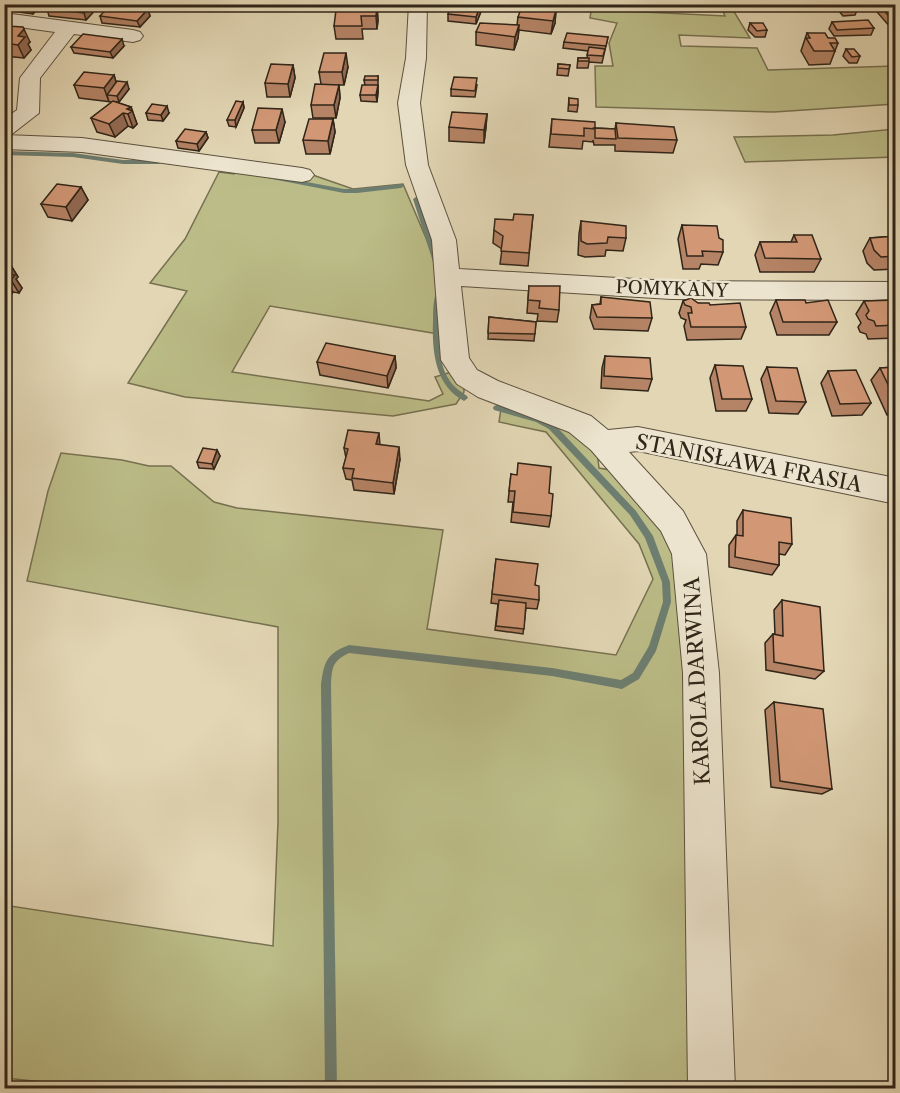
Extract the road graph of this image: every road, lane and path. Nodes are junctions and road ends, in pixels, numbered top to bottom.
1 (418, 4) edge
2 (4, 19) edge
3 (69, 27) junction
4 (133, 36) dead end
5 (4, 129) edge
6 (4, 142) edge
7 (302, 175) dead end
8 (449, 277) junction
9 (896, 291) edge
10 (602, 442) junction
11 (896, 491) edge
12 (712, 1089) edge

1 - 8 street, KAROLA DARWINA
2 - 3 street
3 - 4 street
3 - 5 street
6 - 7 street
8 - 9 street, POMYKANY
8 - 10 street, KAROLA DARWINA
10 - 11 street, STANISŁAWA FRASIA
10 - 12 street, KAROLA DARWINA

